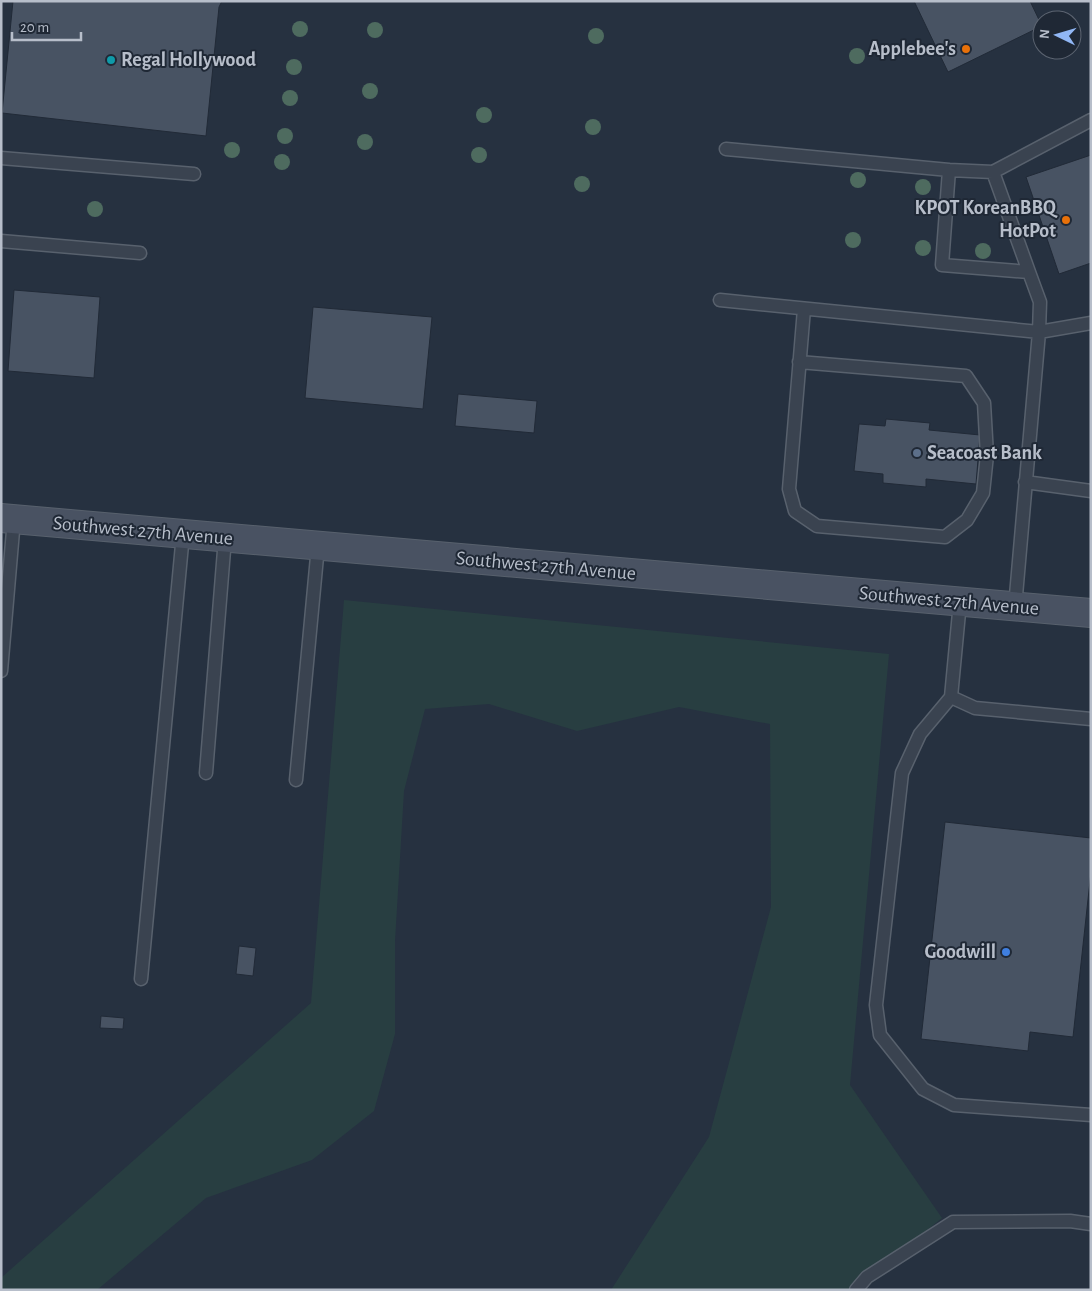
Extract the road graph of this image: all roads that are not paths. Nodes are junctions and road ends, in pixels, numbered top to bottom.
1 (1091, 120) edge
2 (726, 148) dead end
3 (1, 158) edge
4 (949, 170) junction
5 (993, 172) junction
6 (194, 174) dead end
7 (1, 241) edge
8 (140, 253) dead end
9 (1029, 272) junction
10 (720, 300) dead end
11 (804, 309) junction
12 (1091, 323) edge
13 (1039, 332) junction
14 (799, 362) junction
15 (1025, 482) junction
16 (1091, 492) edge
17 (7, 519) edge
18 (183, 534) junction
19 (225, 538) junction
20 (318, 546) junction
21 (960, 602) junction
22 (1014, 607) junction
23 (1091, 613) edge
24 (1, 671) edge
25 (951, 697) junction
26 (1091, 719) edge
27 (206, 773) dead end
28 (296, 780) dead end
29 (141, 979) dead end
30 (1091, 1114) edge
31 (1091, 1224) edge
32 (856, 1290) edge

1 - 5 lane
2 - 4 lane
3 - 6 lane
4 - 5 lane
4 - 9 lane
5 - 9 lane
7 - 8 lane
9 - 13 lane
10 - 11 lane
11 - 13 lane
11 - 14 lane
12 - 13 lane
13 - 15 lane
14 - 14 lane
15 - 16 lane
15 - 22 lane
17 - 18 main road, Southwest 27th Avenue
17 - 24 lane
18 - 19 main road, Southwest 27th Avenue
18 - 29 lane
19 - 20 main road, Southwest 27th Avenue
19 - 27 lane
20 - 21 main road, Southwest 27th Avenue
20 - 28 lane
21 - 22 main road, Southwest 27th Avenue
21 - 25 lane
22 - 23 main road, Southwest 27th Avenue
25 - 26 lane
25 - 30 lane
31 - 32 lane

